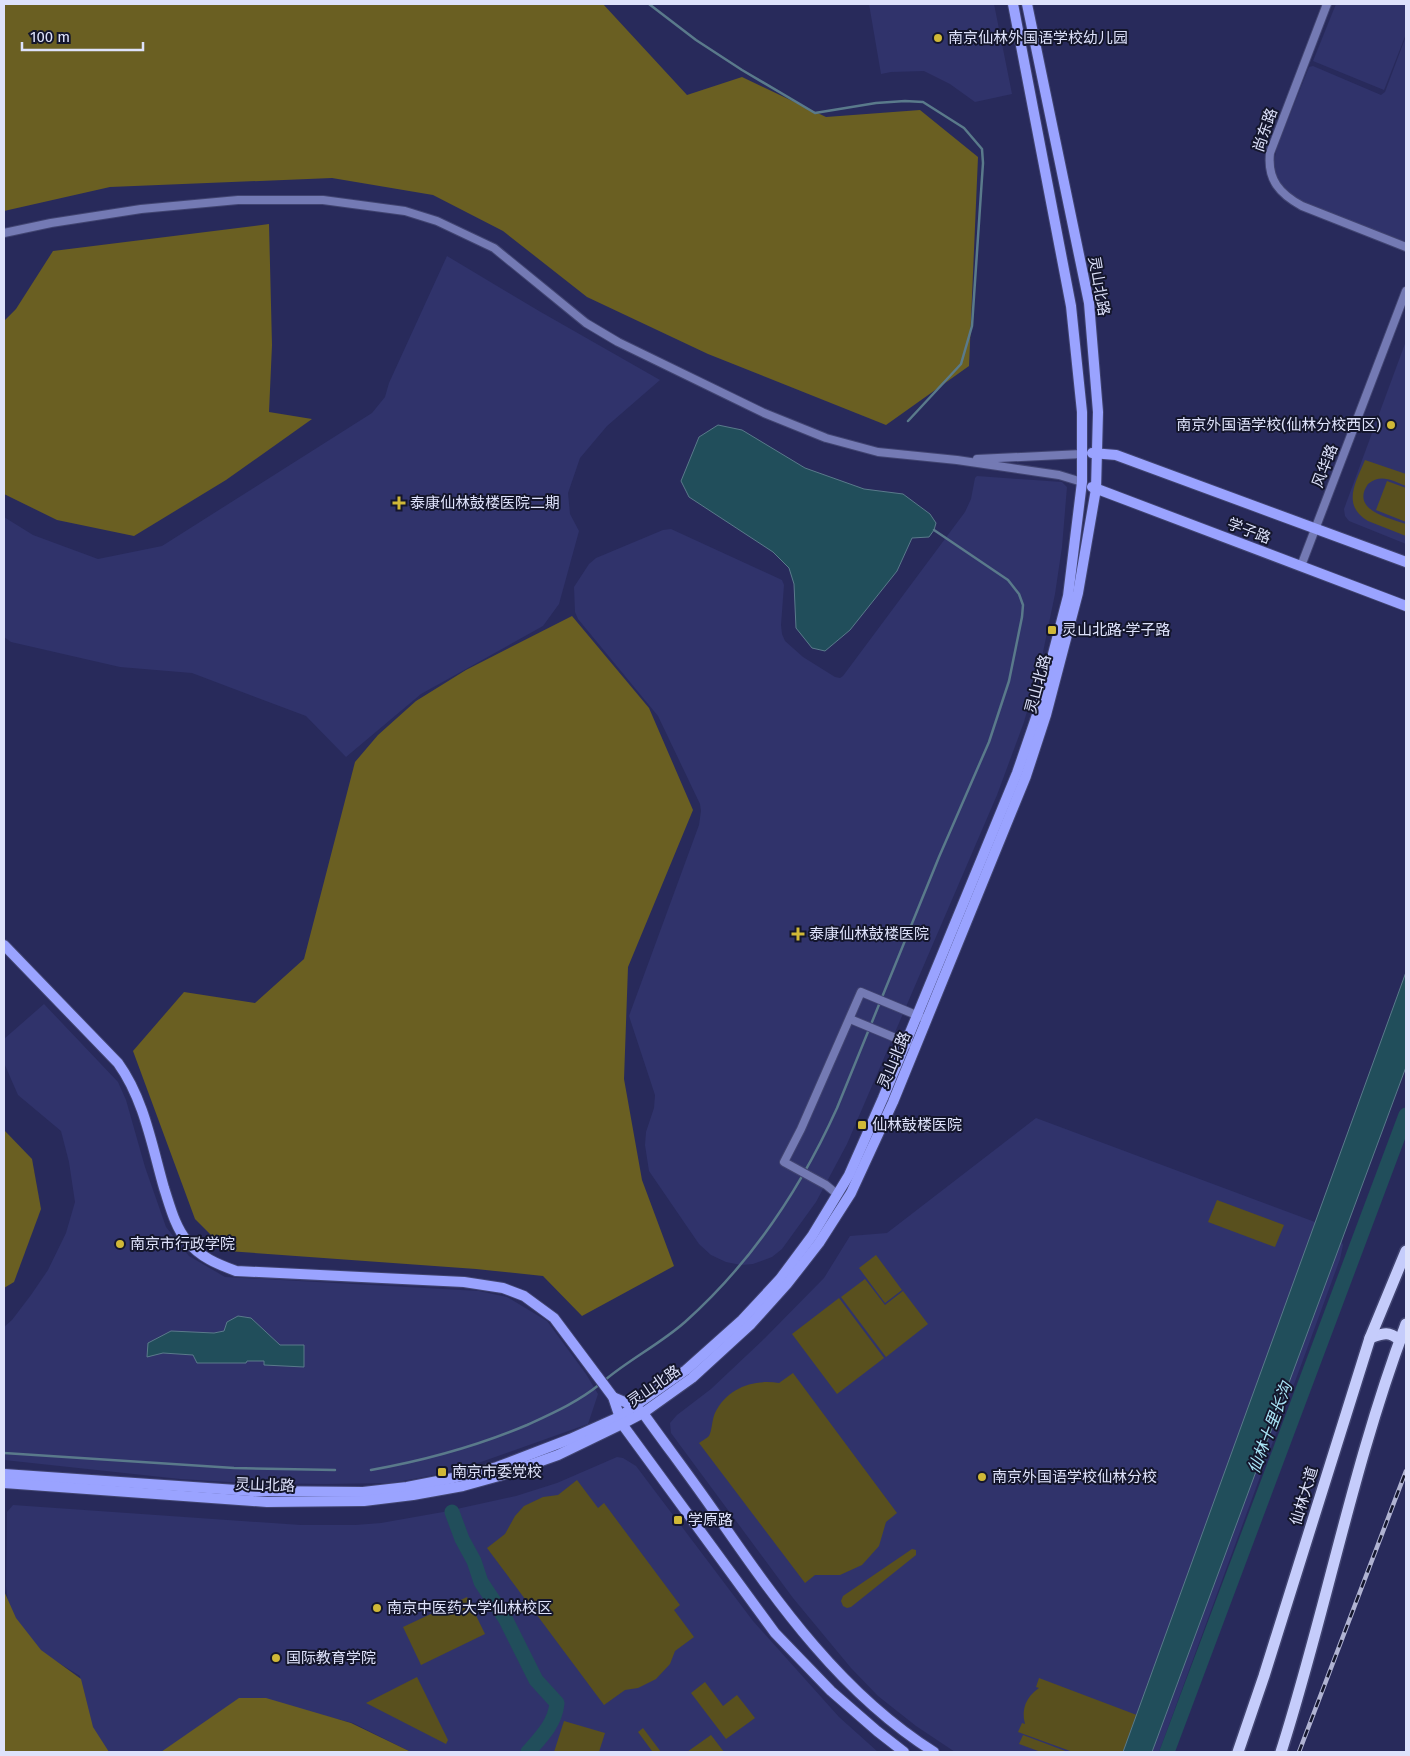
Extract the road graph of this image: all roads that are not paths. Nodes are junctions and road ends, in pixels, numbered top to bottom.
1 (1013, 4) edge
2 (1027, 4) edge
3 (1327, 4) edge
4 (4, 233) edge
5 (1406, 247) edge
6 (1406, 291) edge
7 (1097, 452) junction
8 (1082, 454) junction
9 (957, 460) junction
10 (1082, 482) junction
11 (1096, 489) junction
12 (1316, 528) junction
13 (1406, 562) edge
14 (1301, 566) junction
15 (1406, 606) edge
16 (4, 945) edge
17 (922, 1018) junction
18 (850, 1019) junction
19 (911, 1045) junction
20 (837, 1194) junction
21 (1406, 1251) edge
22 (1406, 1324) edge
23 (1370, 1338) junction
24 (1400, 1340) junction
25 (613, 1397) junction
26 (634, 1406) junction
27 (643, 1413) junction
28 (621, 1421) junction
29 (4, 1474) edge
30 (4, 1483) edge
31 (904, 1752) edge
32 (934, 1752) edge
33 (1238, 1752) edge
34 (1281, 1752) edge

1 - 8 main road, 灵山北路
2 - 7 main road, 灵山北路
3 - 5 street, 尚东路
4 - 9 street
6 - 12 street, 风华路
7 - 8 main road, 学子路
7 - 11 main road, 灵山北路
7 - 12 main road, 学子路
8 - 9 street
8 - 10 main road, 灵山北路
9 - 10 street
10 - 11 main road, 学子路
10 - 17 main road, 灵山北路
11 - 14 main road, 学子路
11 - 17 main road, 灵山北路
12 - 13 main road, 学子路
12 - 14 street, 风华路
14 - 15 main road, 学子路
16 - 25 main road
17 - 18 street
17 - 19 main road, 灵山北路
18 - 19 street
18 - 20 street
19 - 20 main road, 灵山北路
19 - 27 main road, 灵山北路
20 - 26 main road, 灵山北路
21 - 23 main road, 仙林大道
22 - 24 main road
23 - 24 main road
23 - 33 main road, 仙林大道
24 - 34 main road
25 - 26 main road
25 - 28 main road
26 - 27 main road
26 - 28 main road, 灵山北路
27 - 28 main road, 灵山北路
27 - 32 main road
28 - 29 main road, 灵山北路
28 - 30 main road, 灵山北路
28 - 31 main road

